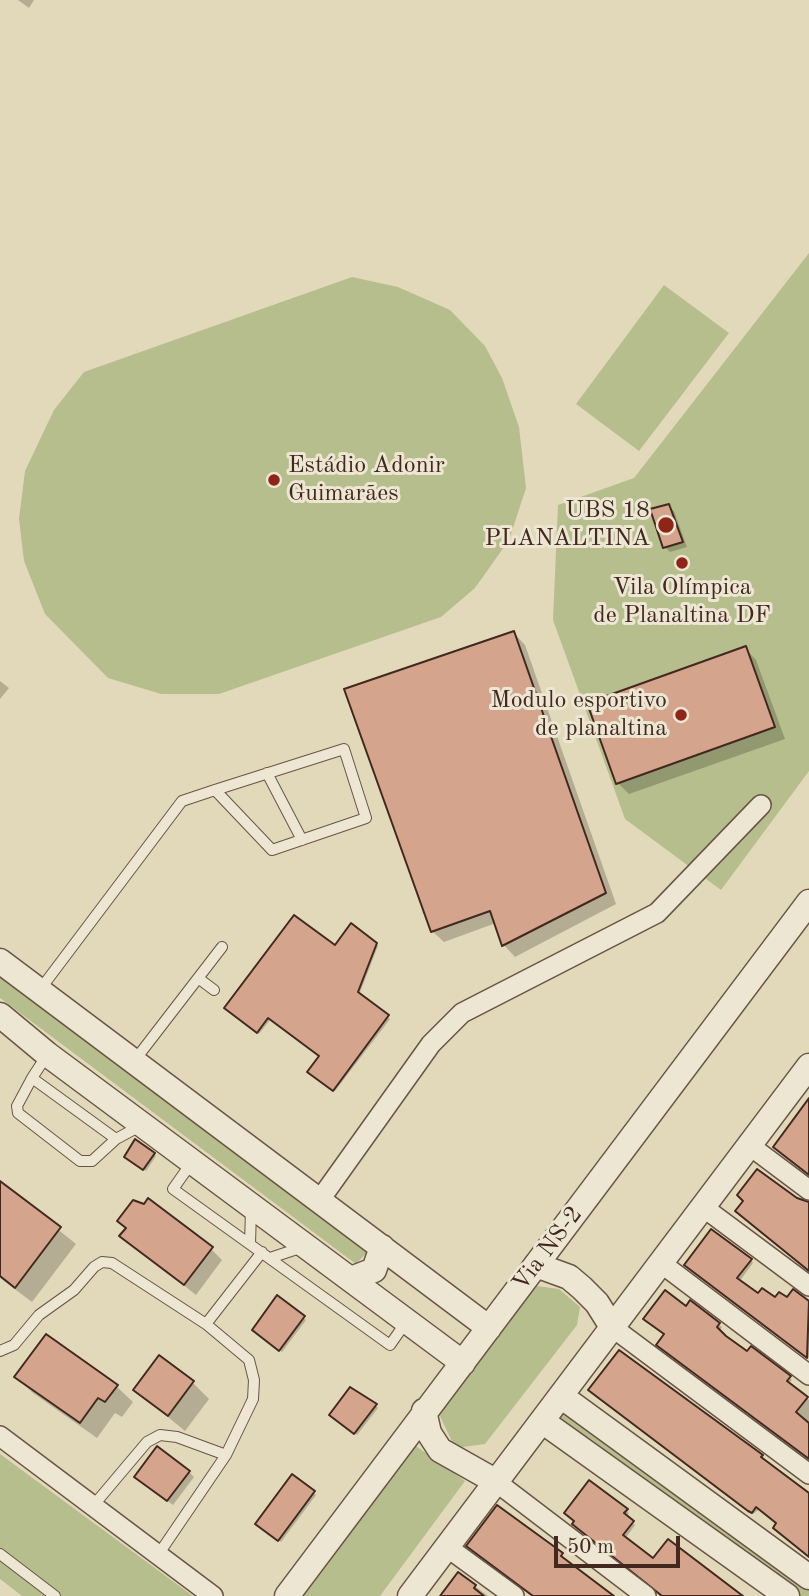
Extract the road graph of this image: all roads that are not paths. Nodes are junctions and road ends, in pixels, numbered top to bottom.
1 (267, 773) junction
2 (215, 790) junction
3 (761, 805) dead end
4 (302, 840) junction
5 (809, 902) edge
6 (222, 947) dead end
7 (1, 962) edge
8 (198, 978) junction
9 (214, 990) dead end
10 (39, 992) junction
11 (0, 1015) edge
12 (47, 1054) junction
13 (133, 1062) junction
14 (32, 1078) junction
15 (804, 1083) edge
16 (142, 1125) junction
17 (116, 1139) junction
18 (749, 1145) junction
19 (192, 1162) junction
20 (809, 1189) edge
21 (319, 1201) junction
22 (251, 1206) junction
23 (703, 1207) junction
24 (250, 1244) junction
25 (305, 1246) junction
26 (382, 1247) junction
27 (266, 1255) junction
28 (661, 1263) junction
29 (536, 1265) junction
30 (351, 1279) junction
31 (809, 1286) edge
32 (407, 1321) junction
33 (206, 1324) junction
34 (612, 1327) junction
35 (489, 1328) junction
36 (0, 1351) edge
37 (463, 1363) junction
38 (809, 1375) edge
39 (561, 1396) junction
40 (424, 1411) junction
41 (542, 1421) junction
42 (0, 1436) edge
43 (226, 1455) junction
44 (809, 1474) edge
45 (495, 1481) junction
46 (93, 1506) junction
47 (758, 1540) junction
48 (447, 1547) junction
49 (0, 1554) edge
50 (158, 1555) junction
51 (741, 1563) junction
52 (805, 1575) edge
53 (55, 1596) edge
54 (214, 1596) edge
55 (287, 1596) edge
56 (410, 1596) edge
57 (514, 1596) edge
58 (646, 1596) edge
59 (787, 1596) edge

1 - 2 lane
1 - 4 lane
1 - 4 lane
2 - 4 lane
2 - 10 lane
3 - 21 street
5 - 29 street, Via NS-2
6 - 8 lane
7 - 10 street
8 - 9 lane
8 - 13 lane
10 - 13 street
11 - 12 street
12 - 14 lane
12 - 16 street
13 - 21 street
14 - 17 lane
14 - 17 lane
15 - 18 street
16 - 17 lane
16 - 19 street
18 - 20 street
18 - 23 street
19 - 22 street
19 - 24 lane
21 - 26 street
22 - 24 lane
22 - 25 street
23 - 28 street
23 - 31 street
24 - 27 lane
25 - 27 lane
25 - 30 street
26 - 30 street
26 - 35 street
27 - 32 lane
27 - 33 lane
28 - 34 street
28 - 38 street
29 - 34 street
29 - 35 street, Via NS-2
30 - 32 street
32 - 37 street
33 - 36 lane
33 - 43 lane
34 - 39 street
34 - 44 street
35 - 37 street, Via NS-2
37 - 40 street, Via NS-2
39 - 41 street
39 - 47 street
40 - 45 street
40 - 55 street, Via NS-2
41 - 45 street
41 - 51 street
42 - 46 street
43 - 46 lane
43 - 50 lane
45 - 48 street
45 - 58 street
46 - 50 street
47 - 51 street
47 - 52 street
48 - 56 street
48 - 57 street
49 - 53 lane
50 - 54 street
51 - 59 street
52 - 59 street

